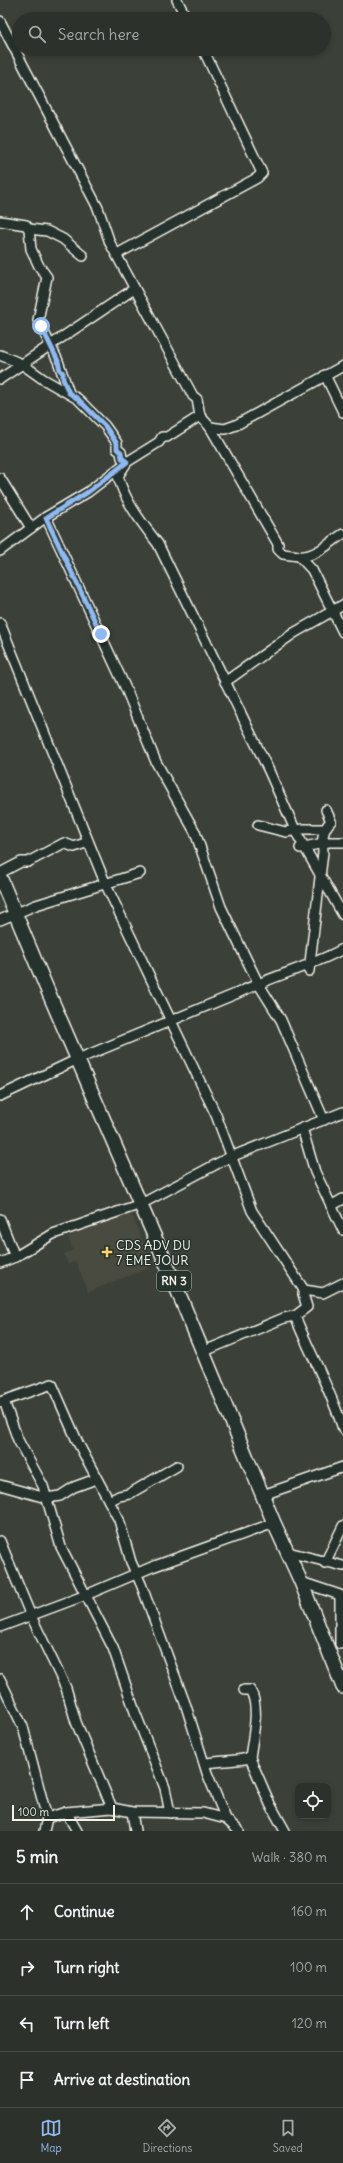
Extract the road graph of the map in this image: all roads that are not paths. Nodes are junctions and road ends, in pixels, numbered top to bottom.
1 (177, 0) edge
2 (183, 12) edge
3 (0, 21) edge
4 (12, 44) edge
5 (18, 56) edge
6 (206, 56) edge
7 (0, 222) edge
8 (29, 229) junction
9 (117, 254) junction
10 (83, 256) dead end
11 (134, 289) junction
12 (50, 345) junction
13 (0, 355) edge
14 (22, 364) junction
15 (343, 366) edge
16 (325, 375) junction
17 (0, 379) edge
18 (69, 393) junction
19 (343, 412) edge
20 (200, 416) junction
21 (210, 427) junction
22 (127, 462) junction
23 (0, 478) edge
24 (46, 518) junction
25 (31, 528) junction
26 (343, 534) edge
27 (0, 551) edge
28 (299, 556) junction
29 (343, 605) edge
30 (331, 610) junction
31 (0, 623) edge
32 (343, 632) edge
33 (225, 682) junction
34 (326, 810) dead end
35 (258, 825) dead end
36 (325, 829) junction
37 (296, 831) junction
38 (88, 842) junction
39 (343, 842) edge
40 (322, 844) junction
41 (302, 848) junction
42 (0, 873) edge
43 (140, 873) dead end
44 (320, 876) junction
45 (0, 877) edge
46 (106, 885) junction
47 (16, 913) junction
48 (343, 916) edge
49 (0, 920) edge
50 (343, 949) edge
51 (309, 968) junction
52 (258, 983) junction
53 (170, 1021) junction
54 (78, 1059) junction
55 (0, 1096) edge
56 (343, 1112) edge
57 (324, 1120) junction
58 (302, 1128) junction
59 (233, 1156) junction
60 (343, 1199) edge
61 (141, 1204) junction
62 (331, 1206) junction
63 (0, 1219) edge
64 (343, 1230) edge
65 (15, 1257) junction
66 (0, 1263) edge
67 (343, 1283) edge
68 (304, 1290) junction
69 (323, 1293) junction
70 (307, 1307) junction
71 (295, 1316) junction
72 (202, 1352) junction
73 (2, 1401) edge
74 (343, 1429) edge
75 (177, 1466) dead end
76 (343, 1467) edge
77 (96, 1479) junction
78 (0, 1485) edge
79 (262, 1496) junction
80 (46, 1498) junction
81 (109, 1501) junction
82 (274, 1523) junction
83 (343, 1526) edge
84 (0, 1541) edge
85 (288, 1552) junction
86 (3, 1556) edge
87 (325, 1563) junction
88 (343, 1566) edge
89 (136, 1575) junction
90 (301, 1582) junction
91 (86, 1595) junction
92 (31, 1616) junction
93 (0, 1627) edge
94 (342, 1644) edge
95 (328, 1648) junction
96 (0, 1679) edge
97 (343, 1687) edge
98 (244, 1690) dead end
99 (250, 1758) junction
100 (205, 1763) junction
101 (112, 1808) junction
102 (66, 1812) junction
103 (132, 1812) junction
104 (170, 1813) junction
105 (47, 1818) junction
106 (226, 1819) junction
107 (44, 1831) edge
108 (77, 1831) edge
109 (135, 1831) edge
110 (239, 1831) edge
111 (284, 1831) edge

1 - 2 street
3 - 4 street
5 - 9 street
6 - 9 street
7 - 8 street
8 - 10 street
8 - 12 street
9 - 11 street
11 - 12 street
11 - 20 street
12 - 14 street
12 - 18 street
13 - 14 street
14 - 17 street
14 - 18 street
15 - 16 street
16 - 19 street
16 - 21 street
18 - 22 street
20 - 21 street
20 - 22 street
21 - 28 street
22 - 24 street
22 - 33 street
23 - 25 street
24 - 25 street
24 - 52 street
25 - 27 street
26 - 28 street
28 - 30 street
29 - 30 street
30 - 32 street
30 - 33 street
31 - 38 street
33 - 37 street
34 - 36 street
35 - 37 street
36 - 37 street
36 - 40 street
37 - 41 street
38 - 42 street
38 - 46 street
39 - 40 street
40 - 41 street
40 - 44 street
41 - 44 street
43 - 46 street
44 - 48 street
44 - 51 street
45 - 47 highway, RN 3
46 - 47 street
46 - 53 street
47 - 49 street
47 - 54 highway, RN 3
50 - 51 street
51 - 52 street
52 - 53 street
52 - 57 street
53 - 54 street
53 - 59 street
54 - 55 street
54 - 61 highway, RN 3
56 - 57 street
57 - 58 street
58 - 59 street
58 - 62 street
59 - 61 street
59 - 68 street
60 - 62 street
61 - 65 street
61 - 72 highway, RN 3
62 - 64 street
63 - 65 street
65 - 66 street
67 - 69 street
68 - 69 street
68 - 70 street
69 - 70 street
70 - 71 street
71 - 72 street
71 - 74 street
72 - 79 highway, RN 3
73 - 77 street
73 - 80 street
75 - 81 street
76 - 79 street
77 - 80 street
77 - 81 street
78 - 80 street
79 - 82 highway, RN 3
80 - 91 street
81 - 89 street
82 - 85 highway, RN 3
82 - 89 street
83 - 87 street
84 - 86 street
85 - 87 street
85 - 90 highway, RN 3
86 - 92 street
87 - 88 street
89 - 91 street
89 - 100 street
90 - 94 street
90 - 95 highway, RN 3
91 - 92 street
91 - 104 street
92 - 93 street
92 - 101 street
94 - 95 street
95 - 97 highway, RN 3
96 - 105 street
98 - 99 street
99 - 100 street
99 - 111 street
100 - 106 street
101 - 102 street
101 - 103 street
102 - 105 street
102 - 108 street
103 - 104 street
103 - 109 street
104 - 106 street
105 - 107 street
106 - 110 street

